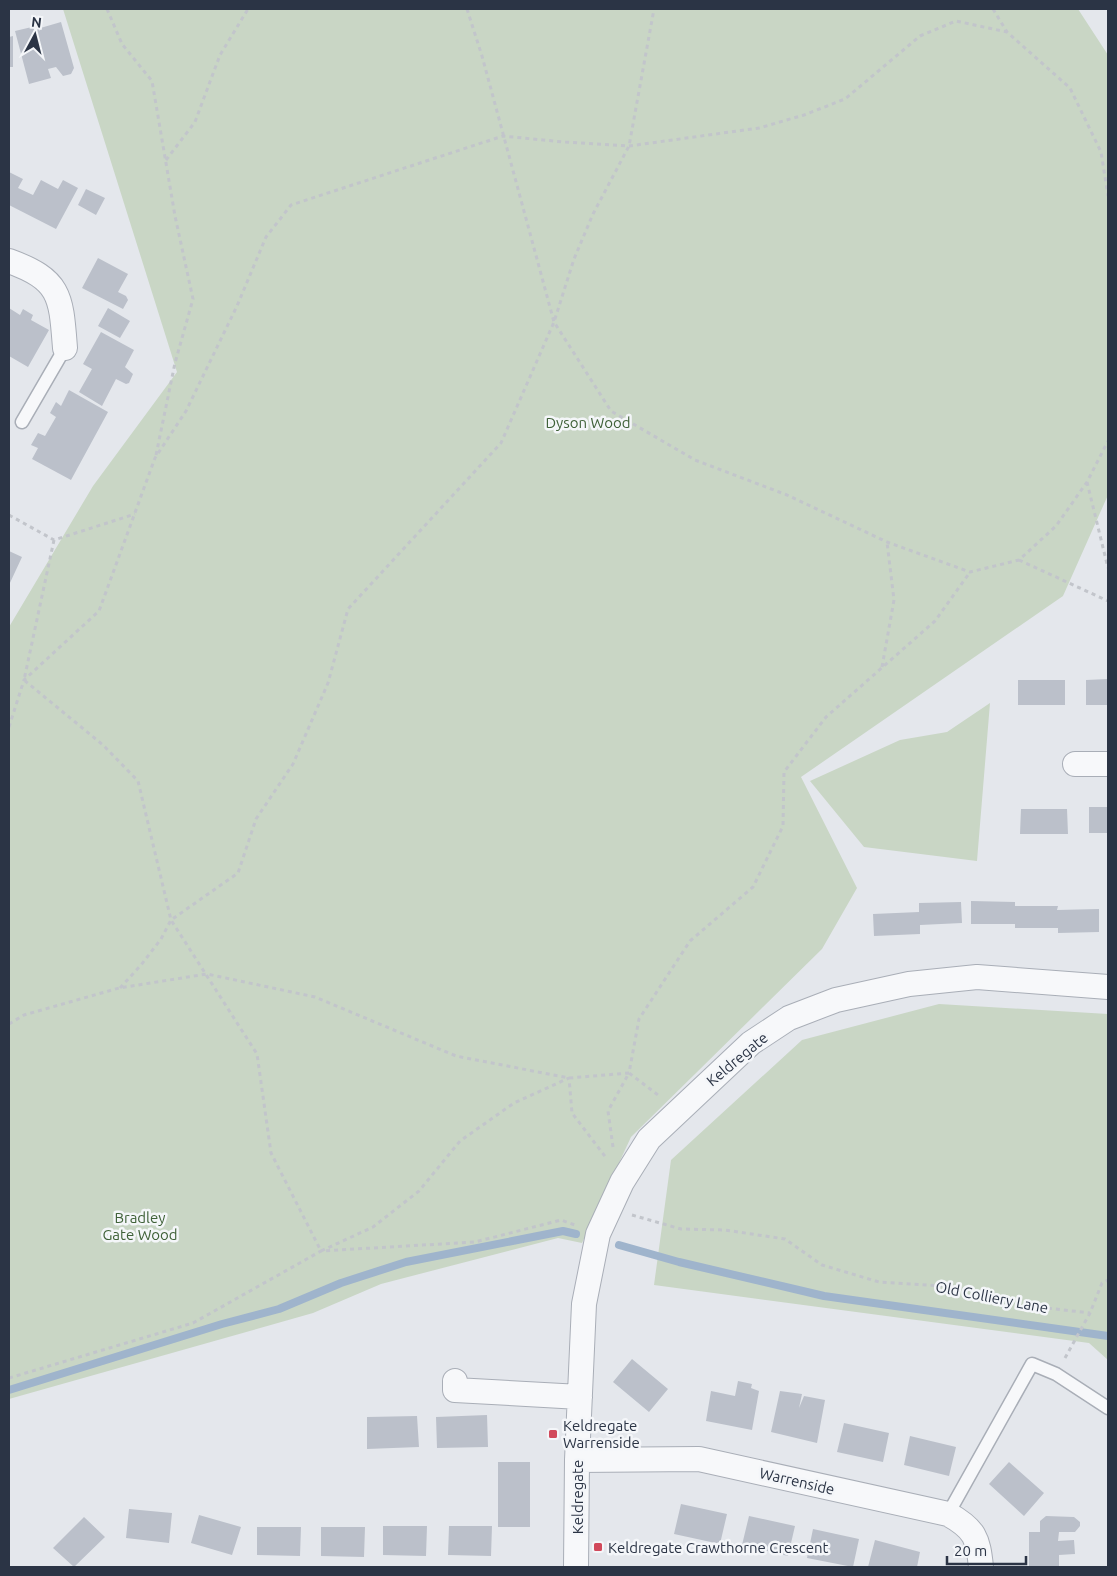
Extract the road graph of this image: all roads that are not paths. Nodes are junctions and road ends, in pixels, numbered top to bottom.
1 (9, 261) edge
2 (64, 348) joint
3 (22, 422) dead end
4 (1075, 764) dead end
5 (1108, 764) edge
6 (1108, 988) edge
7 (455, 1381) dead end
8 (580, 1397) junction
9 (1108, 1408) edge
10 (577, 1460) junction
11 (948, 1514) junction
12 (576, 1567) edge
13 (982, 1567) edge

1 - 2 street
2 - 3 lane
4 - 5 street
6 - 8 street, Keldregate
7 - 8 street
8 - 10 street, Keldregate
9 - 11 lane
10 - 11 street, Warrenside
10 - 12 street, Keldregate
11 - 13 street, Warrenside

